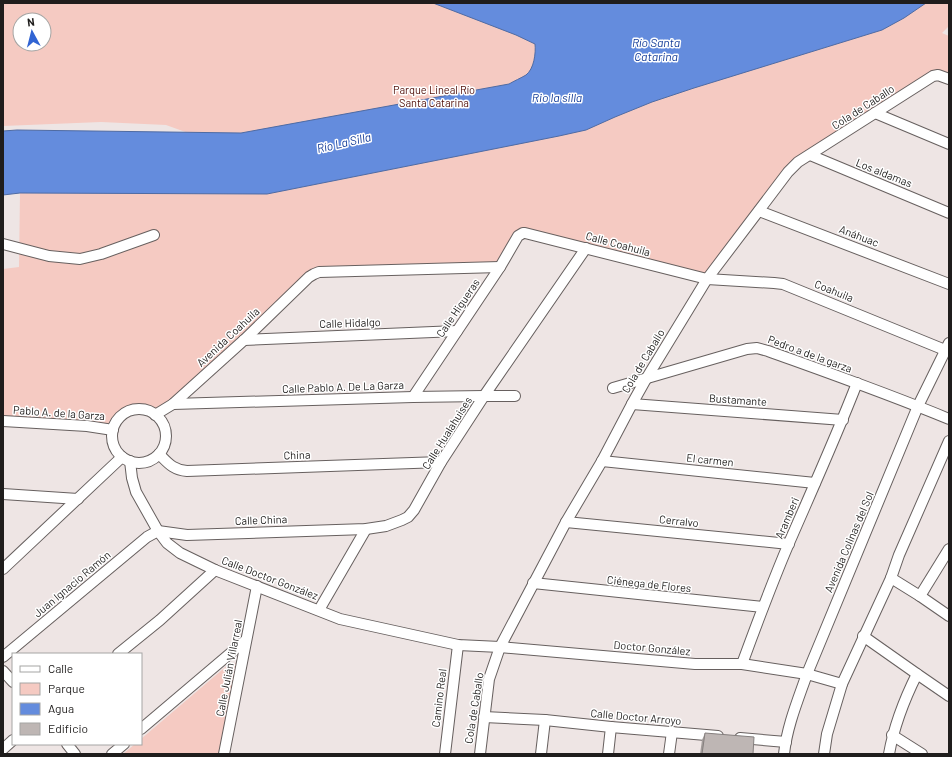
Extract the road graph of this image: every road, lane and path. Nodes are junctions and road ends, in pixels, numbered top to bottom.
1 (949, 79) edge
2 (875, 113) junction
3 (949, 144) edge
4 (810, 155) junction
5 (759, 210) junction
6 (949, 213) edge
7 (523, 233) joint
8 (154, 235) dead end
9 (3, 244) edge
10 (586, 248) junction
11 (500, 267) junction
12 (708, 279) junction
13 (949, 284) edge
14 (458, 331) junction
15 (244, 340) junction
16 (947, 346) edge
17 (646, 379) junction
18 (857, 383) junction
19 (613, 388) dead end
20 (484, 396) junction
21 (515, 396) dead end
22 (413, 397) junction
23 (173, 404) junction
24 (632, 404) junction
25 (918, 406) junction
26 (155, 415) junction
27 (949, 419) edge
28 (843, 420) junction
29 (3, 421) edge
30 (113, 430) junction
31 (949, 441) edge
32 (159, 454) junction
33 (126, 459) junction
34 (602, 461) junction
35 (442, 462) junction
36 (815, 484) junction
37 (3, 494) edge
38 (78, 499) junction
39 (566, 522) junction
40 (366, 529) junction
41 (158, 531) junction
42 (789, 544) junction
43 (949, 549) edge
44 (4, 567) edge
45 (215, 570) junction
46 (891, 578) junction
47 (534, 584) junction
48 (257, 586) junction
49 (920, 596) junction
50 (763, 608) junction
51 (319, 610) junction
52 (949, 616) edge
53 (863, 636) junction
54 (246, 640) junction
55 (458, 645) junction
56 (500, 647) junction
57 (119, 653) edge
58 (3, 657) edge
59 (742, 664) junction
60 (3, 671) edge
61 (807, 674) junction
62 (917, 674) junction
63 (12, 681) edge
64 (842, 684) junction
65 (949, 696) edge
66 (484, 717) junction
67 (545, 720) junction
68 (611, 727) junction
69 (142, 728) edge
70 (672, 732) junction
71 (892, 735) junction
72 (12, 741) edge
73 (786, 742) junction
74 (68, 745) edge
75 (123, 745) edge
76 (3, 749) edge
77 (75, 754) edge
78 (112, 754) edge
79 (224, 754) edge
80 (445, 754) edge
81 (480, 754) edge
82 (542, 754) edge
83 (608, 754) edge
84 (669, 754) edge
85 (784, 754) edge
86 (824, 754) edge
87 (889, 754) edge
88 (922, 754) edge

1 - 2 street, Cola de Caballo
2 - 3 street
2 - 4 street, Cola de Caballo
4 - 5 street, Cola de Caballo
4 - 6 street, Los aldamas
5 - 12 street, Cola de Caballo
5 - 13 street, Anáhuac
7 - 10 street, Calle Coahuila
7 - 11 street, Calle Higueras
8 - 9 street
10 - 12 street, Calle Coahuila
10 - 20 street, Calle Hualahuises
11 - 14 street, Calle Higueras
11 - 15 street, Avenida Coahuila
12 - 16 street, Coahuila
12 - 17 street, Cola de Caballo
14 - 15 street, Calle Hidalgo
14 - 22 street, Calle Higueras
15 - 23 street, Avenida Coahuila
16 - 25 street, Avenida Colinas del Sol
17 - 18 street, Pedro a de la garza
17 - 19 street, Pedro a de la garza
17 - 24 street, Cola de Caballo
18 - 25 street, Pedro a de la garza
18 - 28 street, Aramberi
20 - 21 street, Calle Pablo A. De La Garza
20 - 22 street, Calle Pablo A. De La Garza
20 - 35 street, Calle Hualahuises
22 - 23 street, Calle Pablo A. De La Garza
23 - 26 street, Avenida Coahuila
24 - 28 street, Bustamante
24 - 34 street, Cola de Caballo
25 - 27 street, Pedro a de la garza
25 - 61 street, Avenida Colinas del Sol
26 - 30 street
26 - 32 street
28 - 36 street, Aramberi
29 - 30 street, Pablo A. de la Garza
30 - 33 street
31 - 46 street
32 - 33 street
32 - 35 street, China
33 - 38 street
33 - 41 street, Calle Doctor González
34 - 36 street, El carmen
34 - 39 street, Cola de Caballo
35 - 40 street, Calle Hualahuises
36 - 42 street, Aramberi
37 - 38 street
38 - 44 street
39 - 42 street, Cerralvo
39 - 47 street, Cola de Caballo
40 - 41 street, Calle China
40 - 51 street
41 - 45 street, Calle Doctor González
41 - 58 street, Juan Ignacio Ramón
42 - 50 street, Aramberi
43 - 49 street
45 - 48 street, Calle Doctor González
45 - 57 street
46 - 49 street
46 - 53 street
47 - 50 street, Ciénega de Flores
47 - 56 street, Cola de Caballo
48 - 51 street, Calle Doctor González
48 - 54 street, Calle Julián Villarreal
49 - 52 street
50 - 59 street, Aramberi
51 - 55 street, Calle Doctor González
53 - 62 street
53 - 64 street
54 - 69 street
54 - 79 street, Calle Julián Villarreal
55 - 56 street, Doctor González
55 - 80 street, Camino Real
56 - 59 street, Doctor González
56 - 66 street, Cola de Caballo
59 - 61 street, Doctor González
60 - 63 street
61 - 64 street, Doctor González
61 - 73 street, Avenida Colinas del Sol
62 - 65 street
62 - 71 street
64 - 86 street
66 - 67 street, Calle Doctor Arroyo
66 - 81 street, Cola de Caballo
67 - 68 street, Calle Doctor Arroyo
67 - 82 street
68 - 70 street, Calle Doctor Arroyo
68 - 83 street
70 - 73 street, Calle Doctor Arroyo
70 - 84 street
71 - 87 street
71 - 88 street
72 - 76 street
73 - 85 street, Avenida Colinas del Sol
74 - 77 street
75 - 78 street

